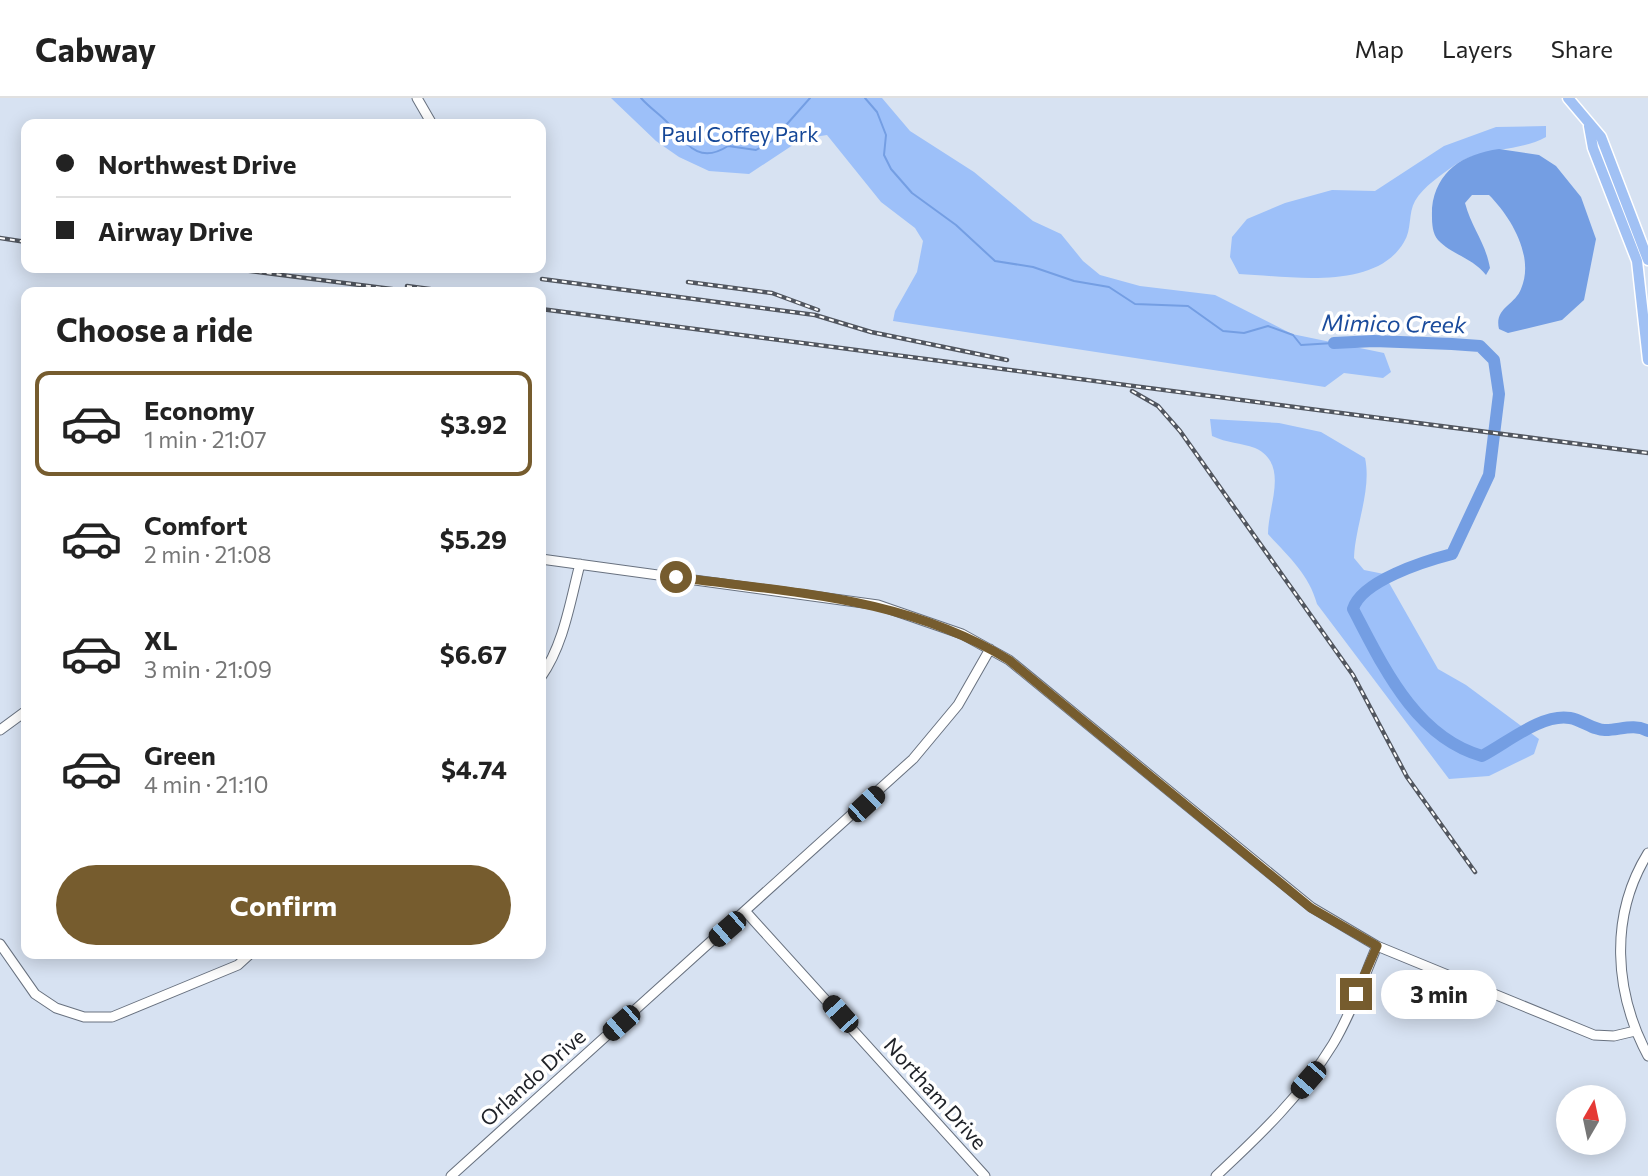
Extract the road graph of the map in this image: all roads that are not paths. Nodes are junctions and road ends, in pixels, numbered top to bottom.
1 (417, 98) edge
2 (1568, 98) edge
3 (429, 119) edge
4 (1645, 260) edge
5 (1648, 359) edge
6 (546, 560) edge
7 (580, 564) junction
8 (990, 649) junction
9 (546, 670) edge
10 (21, 715) edge
11 (0, 730) edge
12 (1648, 853) edge
13 (746, 912) junction
14 (0, 944) edge
15 (1377, 946) junction
16 (245, 959) edge
17 (1635, 1031) junction
18 (1648, 1056) edge
19 (451, 1176) edge
20 (985, 1176) edge
21 (1216, 1176) edge

1 - 3 street
2 - 4 main road
4 - 5 main road
6 - 7 street
7 - 8 street
7 - 9 street
8 - 13 street, Orlando Drive
8 - 15 street
10 - 11 street
12 - 17 street
13 - 19 street, Orlando Drive
13 - 20 street, Northam Drive
14 - 16 street
15 - 17 street
15 - 21 street
17 - 18 street

